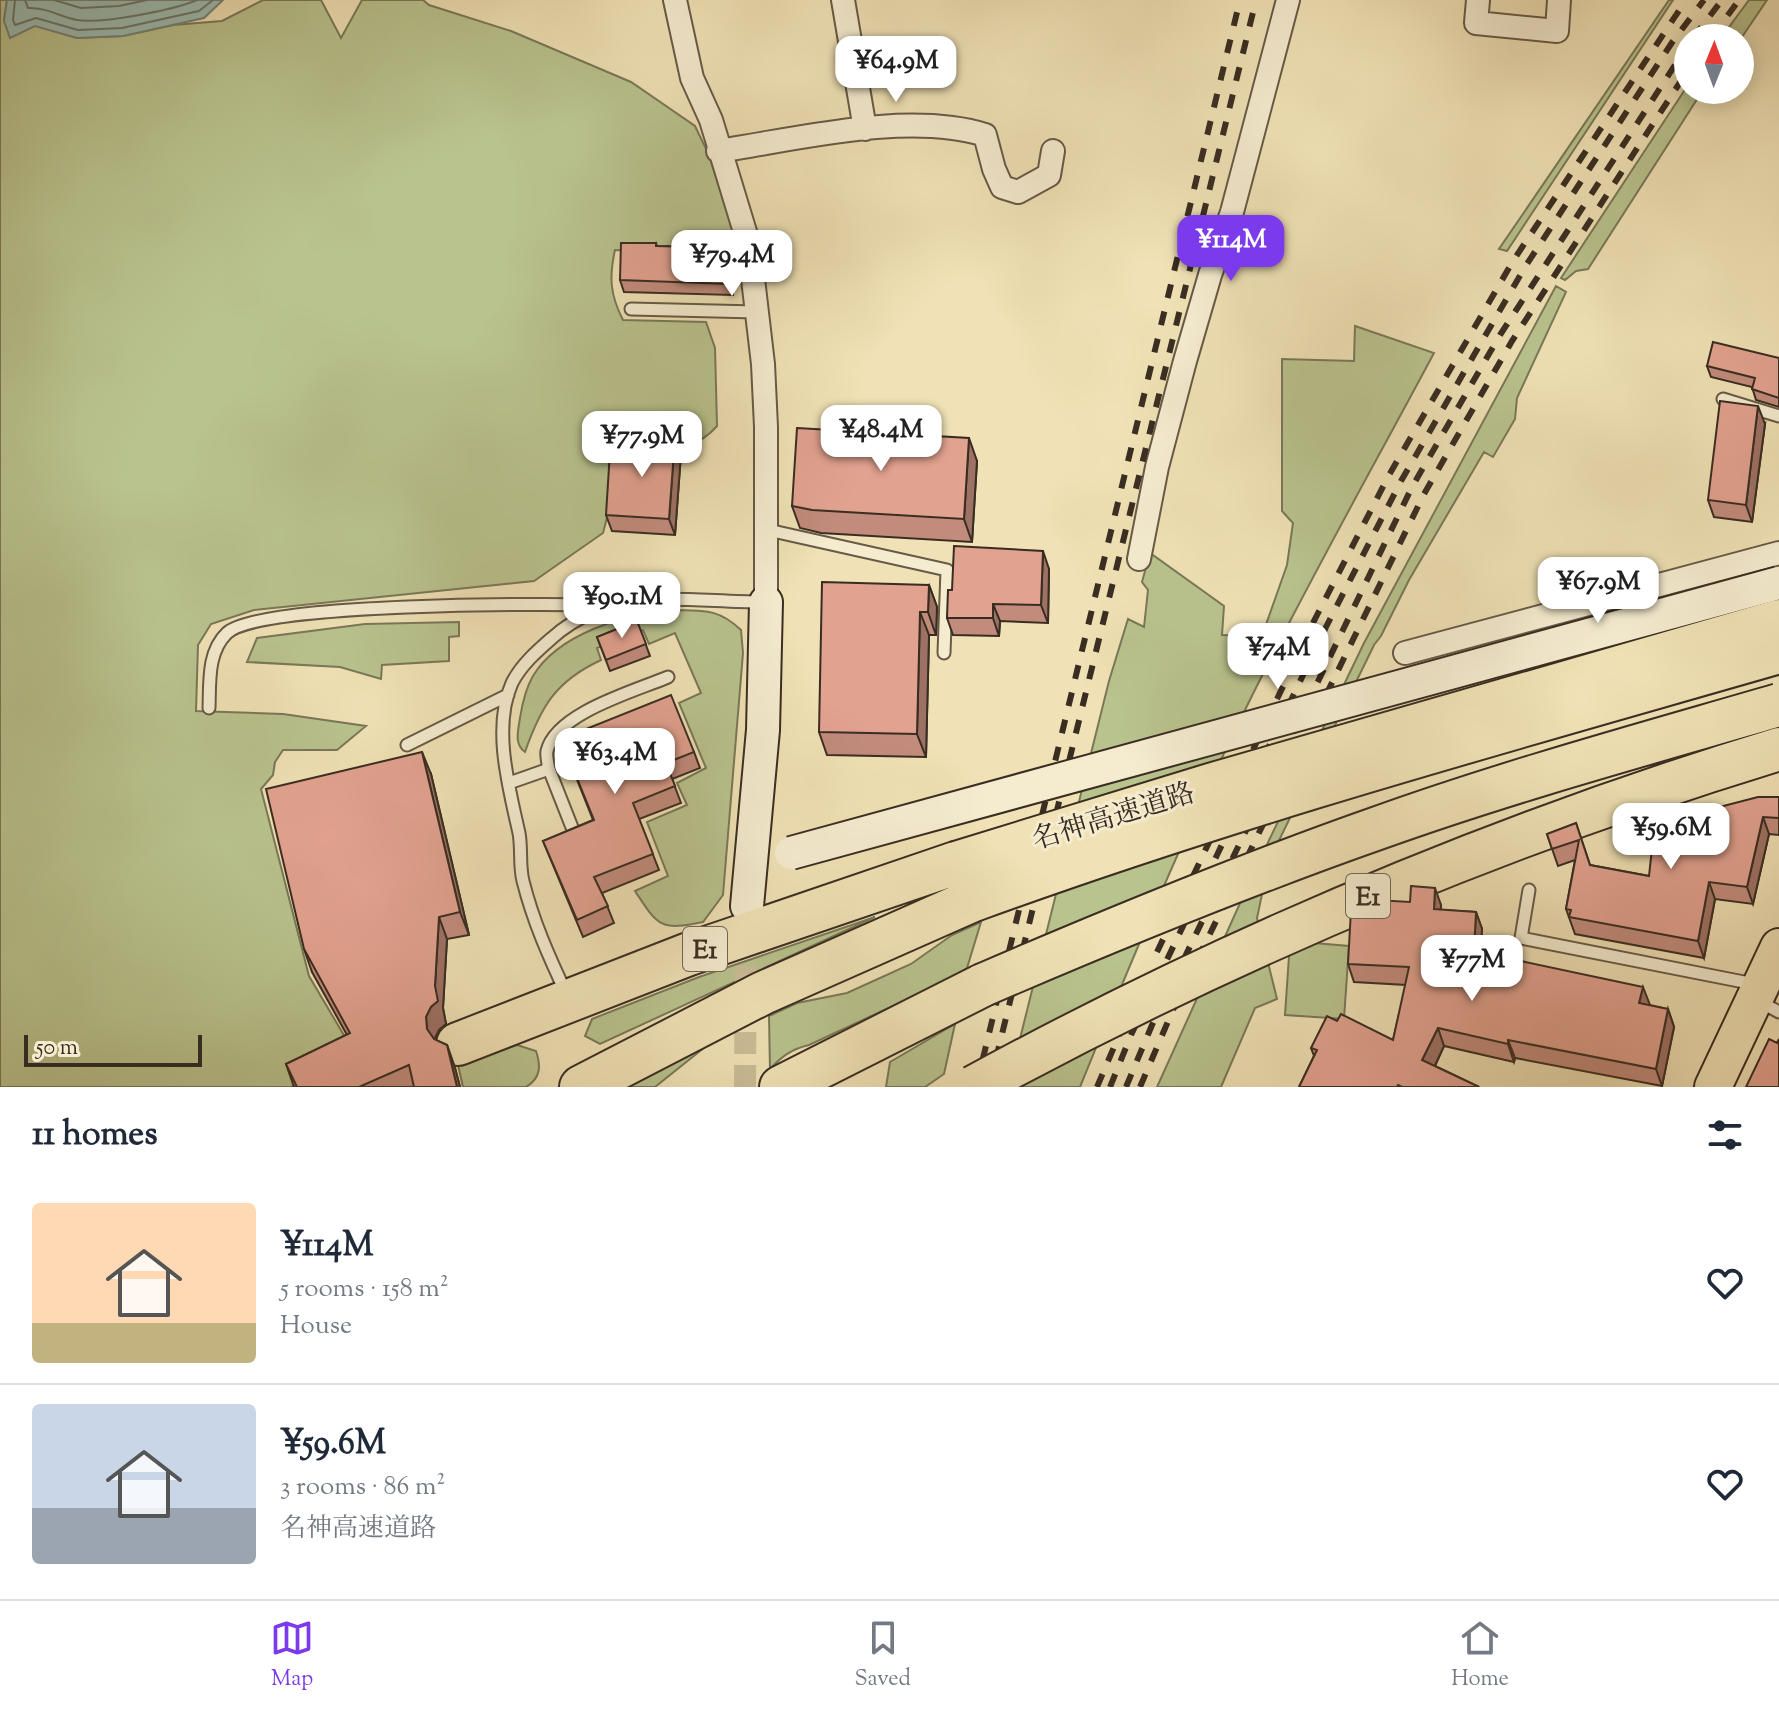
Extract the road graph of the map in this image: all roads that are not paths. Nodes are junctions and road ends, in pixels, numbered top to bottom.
1 (675, 0) edge
2 (843, 0) edge
3 (1288, 0) edge
4 (1478, 0) edge
5 (1559, 0) edge
6 (865, 129) junction
7 (718, 151) junction
8 (1053, 151) dead end
9 (631, 309) dead end
10 (757, 312) junction
11 (1723, 399) edge
12 (1779, 416) edge
13 (768, 530) junction
14 (1779, 547) edge
15 (1779, 554) edge
16 (1139, 559) dead end
17 (1779, 583) edge
18 (766, 602) junction
19 (615, 606) junction
20 (1779, 621) edge
21 (1779, 652) edge
22 (944, 653) dead end
23 (1405, 653) dead end
24 (668, 677) dead end
25 (508, 695) junction
26 (1779, 705) edge
27 (209, 708) dead end
28 (407, 745) dead end
29 (1779, 749) edge
30 (549, 769) junction
31 (509, 783) junction
32 (575, 835) edge
33 (751, 864) junction
34 (1529, 890) dead end
35 (747, 906) tunnel mouth
36 (1779, 947) edge
37 (569, 999) junction
38 (1765, 1000) edge
39 (458, 1044) dead end
40 (581, 1087) edge
41 (781, 1087) edge
42 (974, 1087) edge
43 (1713, 1087) edge

1 - 7 street
2 - 6 street
3 - 16 street
4 - 5 street
6 - 7 street
6 - 8 street
7 - 10 street
9 - 10 lane
10 - 13 street
11 - 12 lane
13 - 18 street
13 - 22 lane
14 - 15 lane
15 - 23 street
17 - 33 street, bridge
18 - 19 lane
18 - 33 street
19 - 25 lane
19 - 27 lane
20 - 37 highway, 名神高速道路 / E1, bridge
21 - 40 highway, 名神高速道路 / E1, bridge
24 - 30 lane
25 - 28 lane
25 - 31 lane
26 - 41 highway, E1, bridge
29 - 42 highway, E1, bridge
30 - 31 lane
30 - 32 lane
31 - 37 lane
33 - 35 street
34 - 38 lane
36 - 38 main road
37 - 39 highway, 名神高速道路 / E1
38 - 43 main road

